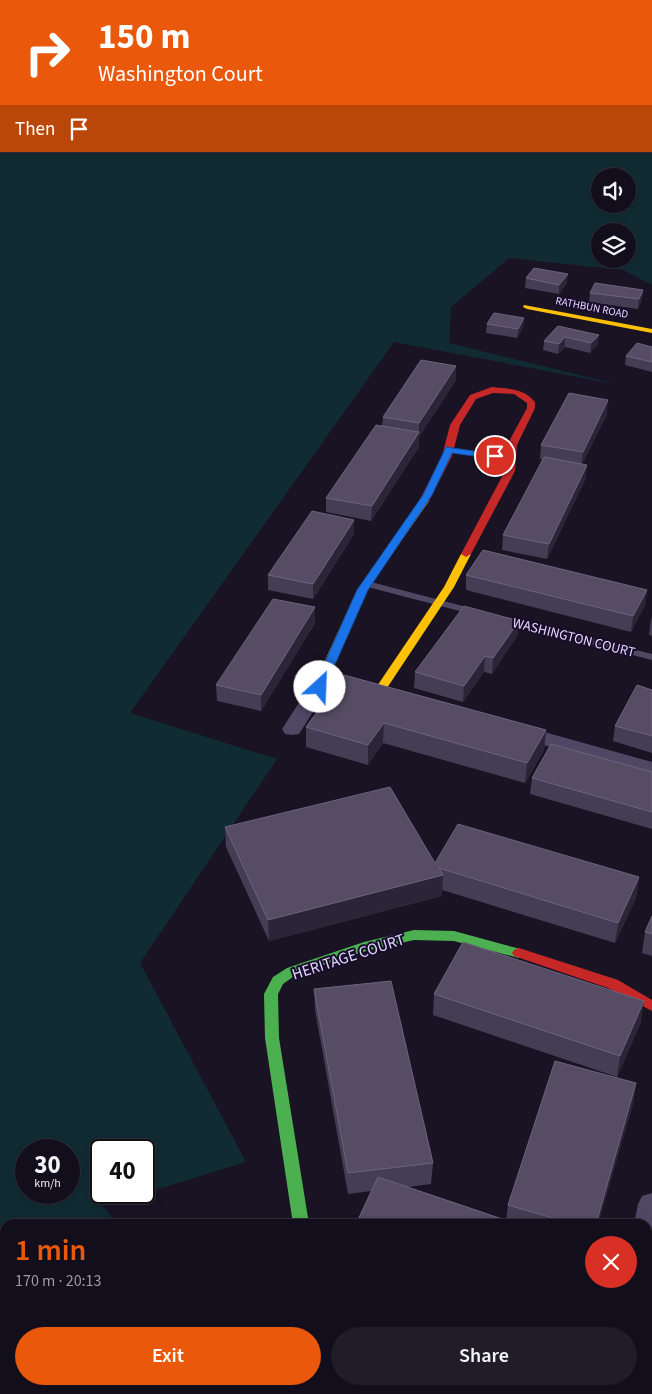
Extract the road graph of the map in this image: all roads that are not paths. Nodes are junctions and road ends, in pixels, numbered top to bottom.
1 (527, 307) dead end
2 (652, 331) edge
3 (449, 449) junction
4 (511, 459) junction
5 (366, 584) junction
6 (439, 602) junction
7 (652, 657) edge
8 (320, 687) junction
9 (381, 689) junction
10 (401, 696) edge
11 (500, 725) edge
12 (292, 729) dead end
13 (652, 769) edge
14 (652, 1006) edge
15 (652, 1204) edge
16 (300, 1219) edge
17 (649, 1219) edge

1 - 2 street, RATHBUN ROAD
3 - 4 lane
3 - 4 street
3 - 5 street
4 - 6 street
5 - 6 lane, WASHINGTON COURT
5 - 8 street
6 - 7 lane, WASHINGTON COURT
6 - 9 street
8 - 9 street
8 - 12 street
9 - 10 street
11 - 13 street
14 - 16 street, HERITAGE COURT
15 - 17 street

